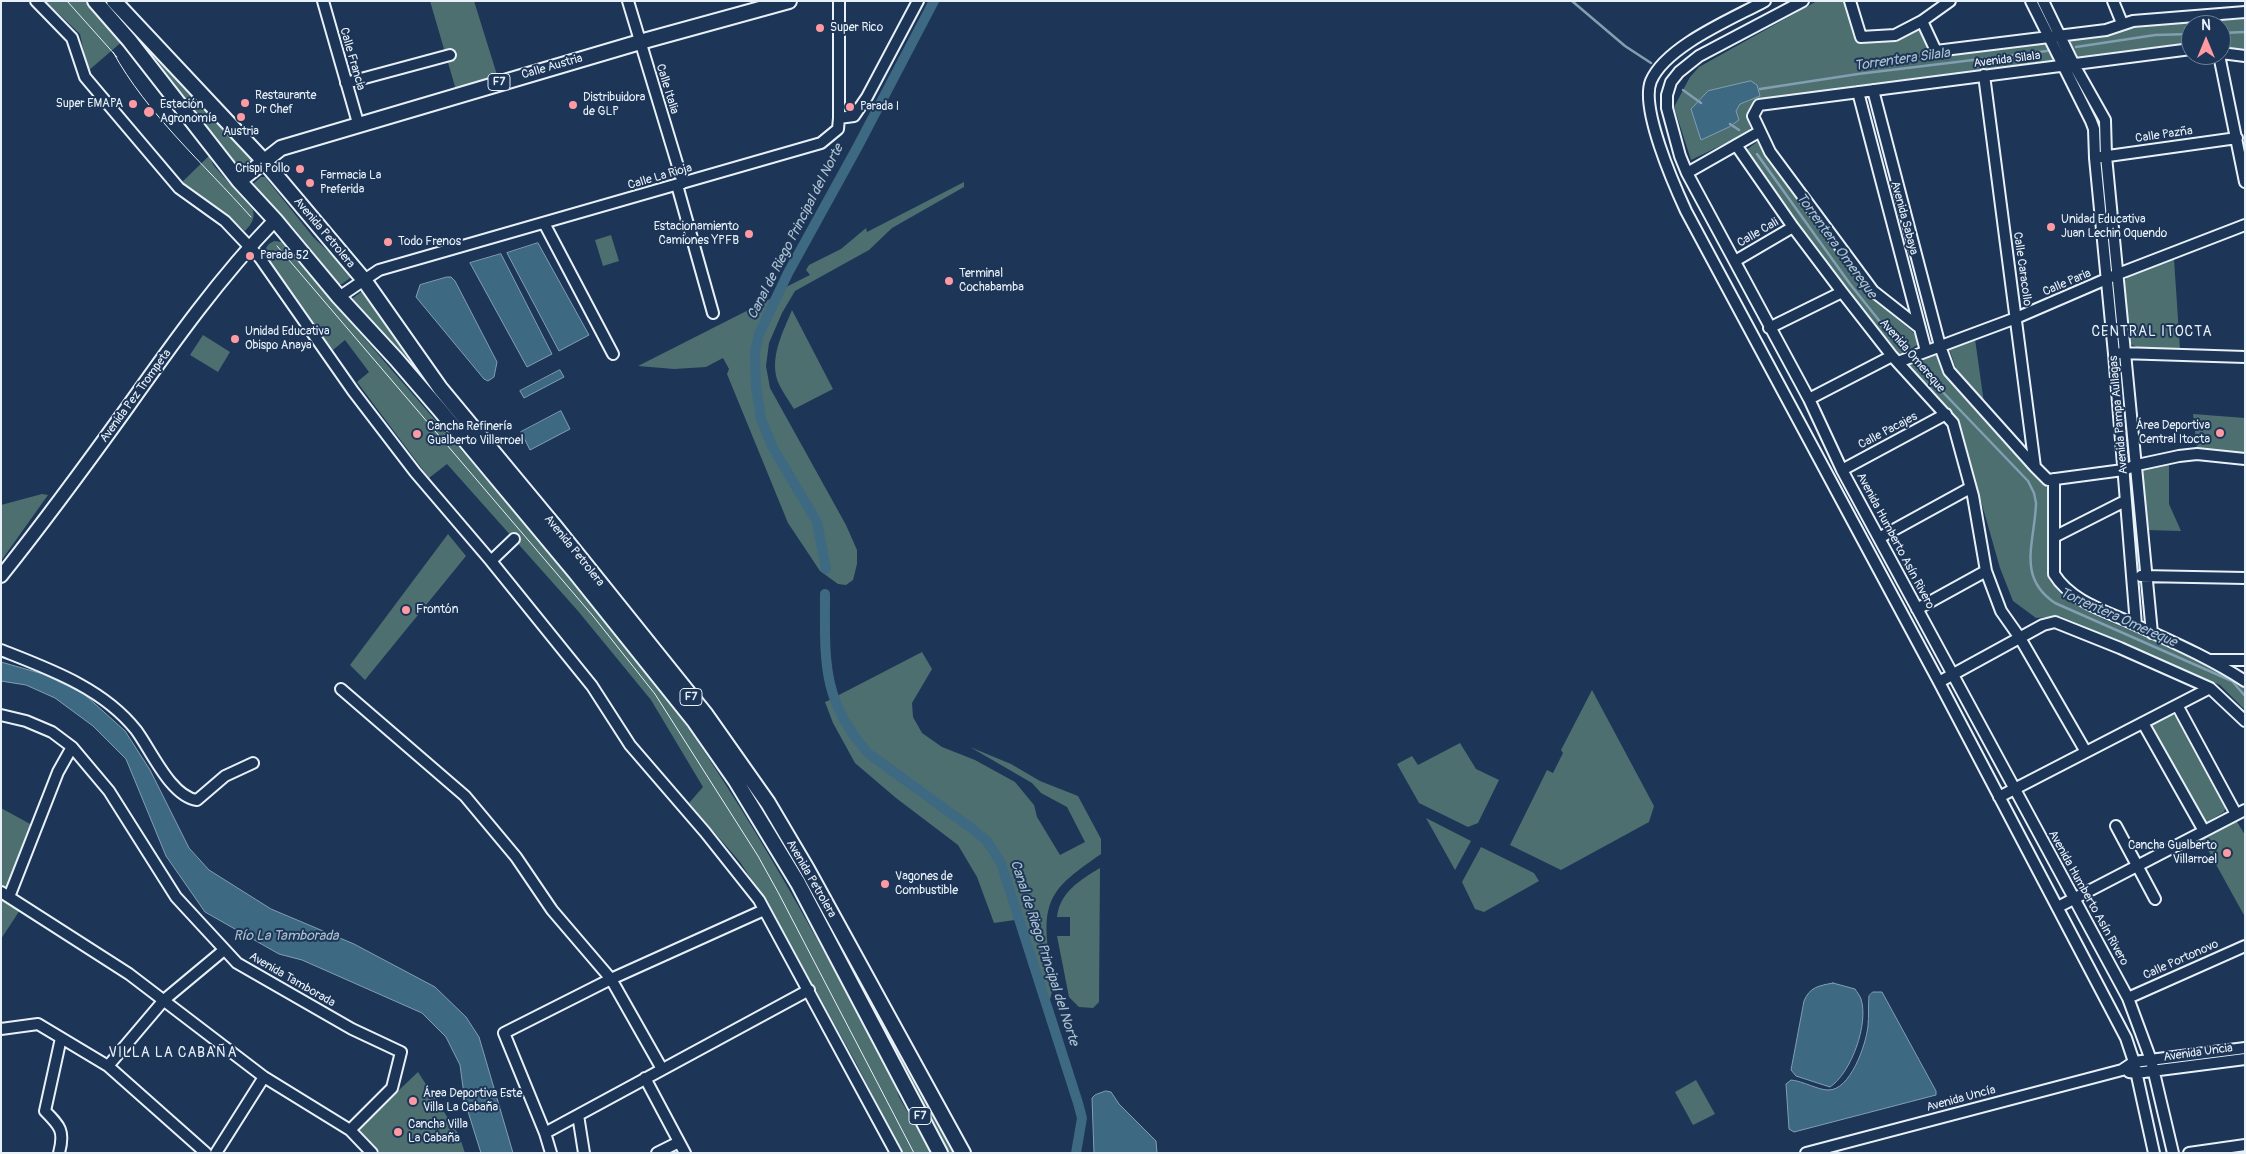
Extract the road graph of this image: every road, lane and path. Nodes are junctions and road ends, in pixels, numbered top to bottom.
1 (36, 1) edge
2 (95, 1) edge
3 (114, 1) edge
4 (323, 1) edge
5 (628, 1) edge
6 (789, 1) edge
7 (918, 1) edge
8 (1765, 1) edge
9 (1803, 1) edge
10 (1850, 1) edge
11 (1950, 1) edge
12 (2031, 1) edge
13 (2043, 1) edge
14 (2113, 1) edge
15 (839, 2) edge
16 (2245, 12) edge
17 (1922, 21) junction
18 (2122, 23) junction
19 (1704, 34) junction
20 (2048, 36) junction
21 (2060, 36) junction
22 (640, 42) junction
23 (1714, 48) junction
24 (2181, 50) edge
25 (450, 55) dead end
26 (2231, 55) edge
27 (2245, 56) edge
28 (2069, 65) junction
29 (2222, 65) edge
30 (1984, 75) junction
31 (346, 83) junction
32 (1873, 90) junction
33 (1858, 92) junction
34 (839, 118) junction
35 (358, 123) junction
36 (1759, 132) junction
37 (2237, 138) junction
38 (1736, 145) junction
39 (2106, 156) junction
40 (2095, 158) junction
41 (263, 160) junction
42 (1687, 173) junction
43 (239, 180) junction
44 (2245, 182) edge
45 (680, 184) junction
46 (275, 220) junction
47 (544, 223) junction
48 (2245, 226) edge
49 (1793, 227) junction
50 (249, 247) junction
51 (1735, 260) junction
52 (2118, 274) junction
53 (2106, 279) junction
54 (364, 280) junction
55 (1842, 292) junction
56 (339, 297) junction
57 (713, 313) dead end
58 (2016, 318) junction
59 (1769, 328) junction
60 (1920, 328) junction
61 (1940, 346) junction
62 (1926, 351) junction
63 (2126, 352) junction
64 (613, 354) dead end
65 (2114, 354) junction
66 (2245, 357) edge
67 (1895, 359) junction
68 (1809, 399) junction
69 (1946, 414) junction
70 (2245, 459) edge
71 (2137, 465) junction
72 (2035, 467) junction
73 (1842, 470) junction
74 (2123, 470) junction
75 (2051, 479) junction
76 (1970, 488) junction
77 (2125, 501) junction
78 (2054, 537) junction
79 (1880, 538) junction
80 (514, 539) dead end
81 (491, 562) junction
82 (1986, 571) junction
83 (1, 576) edge
84 (2132, 576) junction
85 (2145, 576) junction
86 (2245, 578) edge
87 (1917, 609) junction
88 (2136, 625) junction
89 (2152, 632) junction
90 (2020, 638) junction
91 (1, 650) edge
92 (2211, 660) junction
93 (2245, 660) edge
94 (1954, 673) junction
95 (2245, 681) edge
96 (1939, 682) junction
97 (340, 688) dead end
98 (2210, 688) junction
99 (2177, 705) junction
100 (1, 715) edge
101 (2245, 721) edge
102 (2143, 723) junction
103 (72, 747) junction
104 (2086, 752) junction
105 (253, 763) dead end
106 (2015, 789) junction
107 (1999, 797) junction
108 (2240, 812) edge
109 (2116, 826) dead end
110 (2204, 831) junction
111 (2138, 866) junction
112 (5, 894) edge
113 (2074, 899) junction
114 (2156, 899) dead end
115 (2058, 907) junction
116 (764, 910) junction
117 (2245, 946) edge
118 (224, 950) junction
119 (611, 979) junction
120 (809, 990) junction
121 (2128, 998) junction
122 (164, 1000) junction
123 (1, 1029) edge
124 (61, 1038) junction
125 (2245, 1048) edge
126 (2245, 1059) edge
127 (2151, 1060) junction
128 (2134, 1062) junction
129 (108, 1066) junction
130 (662, 1069) junction
131 (2122, 1070) junction
132 (2154, 1071) junction
133 (2136, 1073) junction
134 (264, 1077) junction
135 (645, 1078) junction
136 (578, 1115) junction
137 (350, 1130) junction
138 (545, 1133) junction
139 (679, 1142) junction
140 (2245, 1144) edge
141 (59, 1153) edge
142 (206, 1153) edge
143 (216, 1153) edge
144 (372, 1153) edge
145 (551, 1153) edge
146 (584, 1153) edge
147 (657, 1153) edge
148 (685, 1153) edge
149 (896, 1153) edge
150 (940, 1153) edge
151 (963, 1153) edge
152 (1806, 1153) edge
153 (2154, 1153) edge
154 (2173, 1153) edge
155 (2189, 1153) edge

1 - 50 street
2 - 43 highway, Avenida Petrolera / F7
3 - 41 highway, Avenida Petrolera / F7
4 - 31 street, Calle Francia
5 - 22 street, Calle Italia
6 - 22 highway, Calle Austria / F7
7 - 34 street
8 - 19 street
9 - 23 street, Avenida Humberto Asín Rivero
10 - 17 street
11 - 17 street
12 - 20 street, Avenida Pampa Aullagas
13 - 21 street, Avenida Pampa Aullagas
14 - 18 street
15 - 34 street
16 - 18 street, Avenida Silala
17 - 20 street, Avenida Silala
18 - 21 street, Avenida Silala
19 - 23 street
19 - 96 street
20 - 21 street, Avenida Silala
20 - 28 street, Avenida Pampa Aullagas
21 - 28 street, Avenida Pampa Aullagas
22 - 35 highway, Calle Austria / F7
22 - 45 street, Calle Italia
23 - 42 street, Avenida Humberto Asín Rivero
24 - 28 street, Avenida Silala
25 - 31 street
26 - 27 street
28 - 30 street, Avenida Silala
28 - 39 street, Avenida Pampa Aullagas
28 - 40 street, Avenida Pampa Aullagas
29 - 37 street
30 - 32 street, Avenida Silala
30 - 58 street, Calle Caracollo
31 - 35 street, Calle Francia
32 - 33 street, Avenida Silala
32 - 61 street, Avenida Sabaya
33 - 36 street, Avenida Silala
33 - 60 street, Avenida Sabaya
34 - 45 street, Calle La Rioja
35 - 41 highway, Calle Austria / F7
36 - 38 street
36 - 60 street, Avenida Omereque
37 - 39 street, Calle Pazña
37 - 44 street
38 - 42 street
38 - 49 street, Avenida Omereque
39 - 40 street, Calle Pazña
39 - 52 street, Avenida Pampa Aullagas
40 - 53 street, Avenida Pampa Aullagas
41 - 43 highway, Calle Austria / F7
41 - 54 highway, Avenida Petrolera / F7
42 - 51 street, Avenida Humberto Asín Rivero
43 - 46 highway, Avenida Petrolera / F7
45 - 47 street, Calle La Rioja
45 - 57 street, Calle Italia
46 - 50 main road, Avenida Pez Trompeta
46 - 56 highway, Avenida Petrolera / F7
47 - 54 street, Calle La Rioja
47 - 64 street
48 - 52 street, Calle Paria
49 - 51 street, Calle Cali
49 - 55 street, Avenida Omereque
50 - 81 street
50 - 83 main road, Avenida Pez Trompeta
51 - 59 street, Avenida Humberto Asín Rivero
52 - 53 street, Calle Paria
52 - 63 street, Avenida Pampa Aullagas
53 - 58 street, Calle Paria
53 - 65 street, Avenida Pampa Aullagas
54 - 56 street, Calle La Rioja
54 - 151 highway, Avenida Petrolera / F7
55 - 59 street
55 - 67 street, Avenida Omereque
56 - 150 highway, Avenida Petrolera / F7
58 - 61 street, Calle Paria
58 - 72 street, Calle Caracollo
59 - 68 street, Avenida Humberto Asín Rivero
60 - 62 street, Avenida Sabaya
61 - 62 street, Calle Paria
61 - 72 street, Avenida Omereque
62 - 67 street, Calle Paria
63 - 65 street
63 - 66 street
63 - 71 street, Avenida Pampa Aullagas
65 - 74 street, Avenida Pampa Aullagas
67 - 68 street, Calle Paria
67 - 69 street, Avenida Omereque
68 - 73 street, Avenida Humberto Asín Rivero
69 - 73 street, Calle Pacajes
69 - 76 street, Avenida Omereque
70 - 71 street
71 - 74 street
71 - 85 street, Avenida Pampa Aullagas
72 - 75 street, Avenida Omereque
73 - 79 street, Avenida Humberto Asín Rivero
74 - 75 street
74 - 77 street, Avenida Pampa Aullagas
75 - 78 street
76 - 79 street
76 - 82 street, Avenida Omereque
77 - 78 street
77 - 84 street, Avenida Pampa Aullagas
78 - 88 street
79 - 87 street, Avenida Humberto Asín Rivero
80 - 81 street
81 - 116 street
82 - 87 street
82 - 90 street, Avenida Omereque
84 - 85 street
84 - 88 street, Avenida Pampa Aullagas
85 - 86 street
85 - 89 street, Avenida Pampa Aullagas
87 - 94 street, Avenida Humberto Asín Rivero
88 - 89 street
89 - 92 street
90 - 94 street
90 - 98 street
90 - 104 street, Avenida Omereque
91 - 105 street
92 - 93 street
92 - 95 street
94 - 96 street
94 - 106 street, Avenida Humberto Asín Rivero
96 - 107 street
97 - 119 street
98 - 99 street
98 - 101 street
99 - 102 street
99 - 108 street
100 - 103 street, Avenida Tamborada
102 - 104 street
102 - 110 street
103 - 112 street
103 - 118 street, Avenida Tamborada
104 - 106 street
106 - 107 street
106 - 113 street, Avenida Humberto Asín Rivero
107 - 115 street
108 - 110 street
109 - 111 street
110 - 111 street
111 - 113 street
111 - 114 street
112 - 122 street
113 - 115 street
113 - 121 street, Avenida Humberto Asín Rivero
115 - 128 street
116 - 119 street
116 - 120 street
117 - 121 street, Calle Portonovo
118 - 122 street
118 - 137 street, Avenida Tamborada
119 - 130 street
119 - 138 street
120 - 130 street
120 - 149 street
121 - 127 street, Avenida Humberto Asín Rivero
122 - 129 street
122 - 134 street
123 - 124 street
124 - 129 street
124 - 141 street
125 - 127 street, Avenida Uncía
126 - 132 street, Avenida Uncia
127 - 128 street, Avenida Uncía
127 - 132 street, Avenida Humberto Asín Rivero
128 - 131 street, Avenida Uncía
128 - 133 street
129 - 142 street
130 - 135 street
131 - 133 street, Avenida Uncía
131 - 152 street, Avenida Uncía
132 - 133 street, Avenida Uncía
132 - 154 street, Avenida Humberto Asín Rivero
133 - 153 street
134 - 137 street
134 - 143 street
135 - 136 street
135 - 139 street
136 - 138 street
136 - 146 street
137 - 144 street
138 - 145 street
139 - 147 street
139 - 148 street
140 - 155 street

